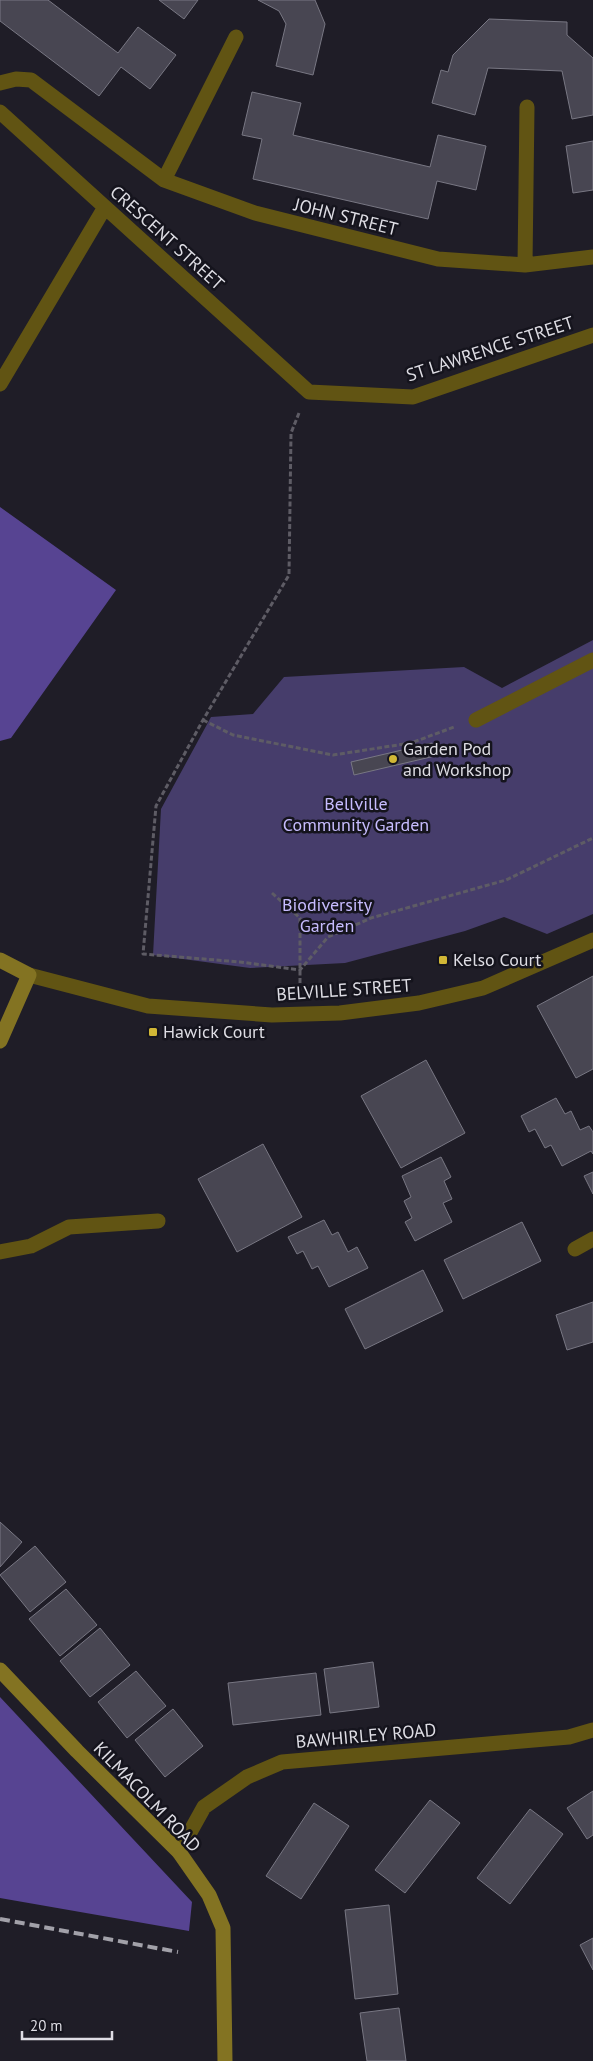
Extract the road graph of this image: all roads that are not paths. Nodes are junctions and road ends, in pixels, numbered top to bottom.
1 (236, 37) dead end
2 (0, 83) edge
3 (528, 107) dead end
4 (0, 112) edge
5 (164, 180) junction
6 (105, 207) junction
7 (593, 257) edge
8 (525, 265) junction
9 (593, 335) edge
10 (0, 384) edge
11 (309, 392) joint
12 (593, 660) edge
13 (476, 720) road end
14 (593, 940) edge
15 (0, 960) edge
16 (29, 975) junction
17 (0, 1041) edge
18 (158, 1221) dead end
19 (593, 1239) edge
20 (575, 1249) dead end
21 (0, 1252) edge
22 (0, 1670) edge
23 (593, 1730) edge
24 (179, 1852) junction
25 (225, 2061) edge

1 - 5 street
2 - 5 street, JOHN STREET
3 - 8 street
4 - 6 street, CRESCENT STREET
5 - 8 street, JOHN STREET
6 - 10 street
6 - 11 street, CRESCENT STREET
7 - 8 street, JOHN STREET
9 - 11 street, ST LAWRENCE STREET
12 - 13 street
14 - 16 street, BELVILLE STREET
15 - 16 main road
16 - 17 main road
18 - 21 street
19 - 20 street
22 - 24 main road, KILMACOLM ROAD
23 - 24 street, BAWHIRLEY ROAD
24 - 25 main road, KILMACOLM ROAD

